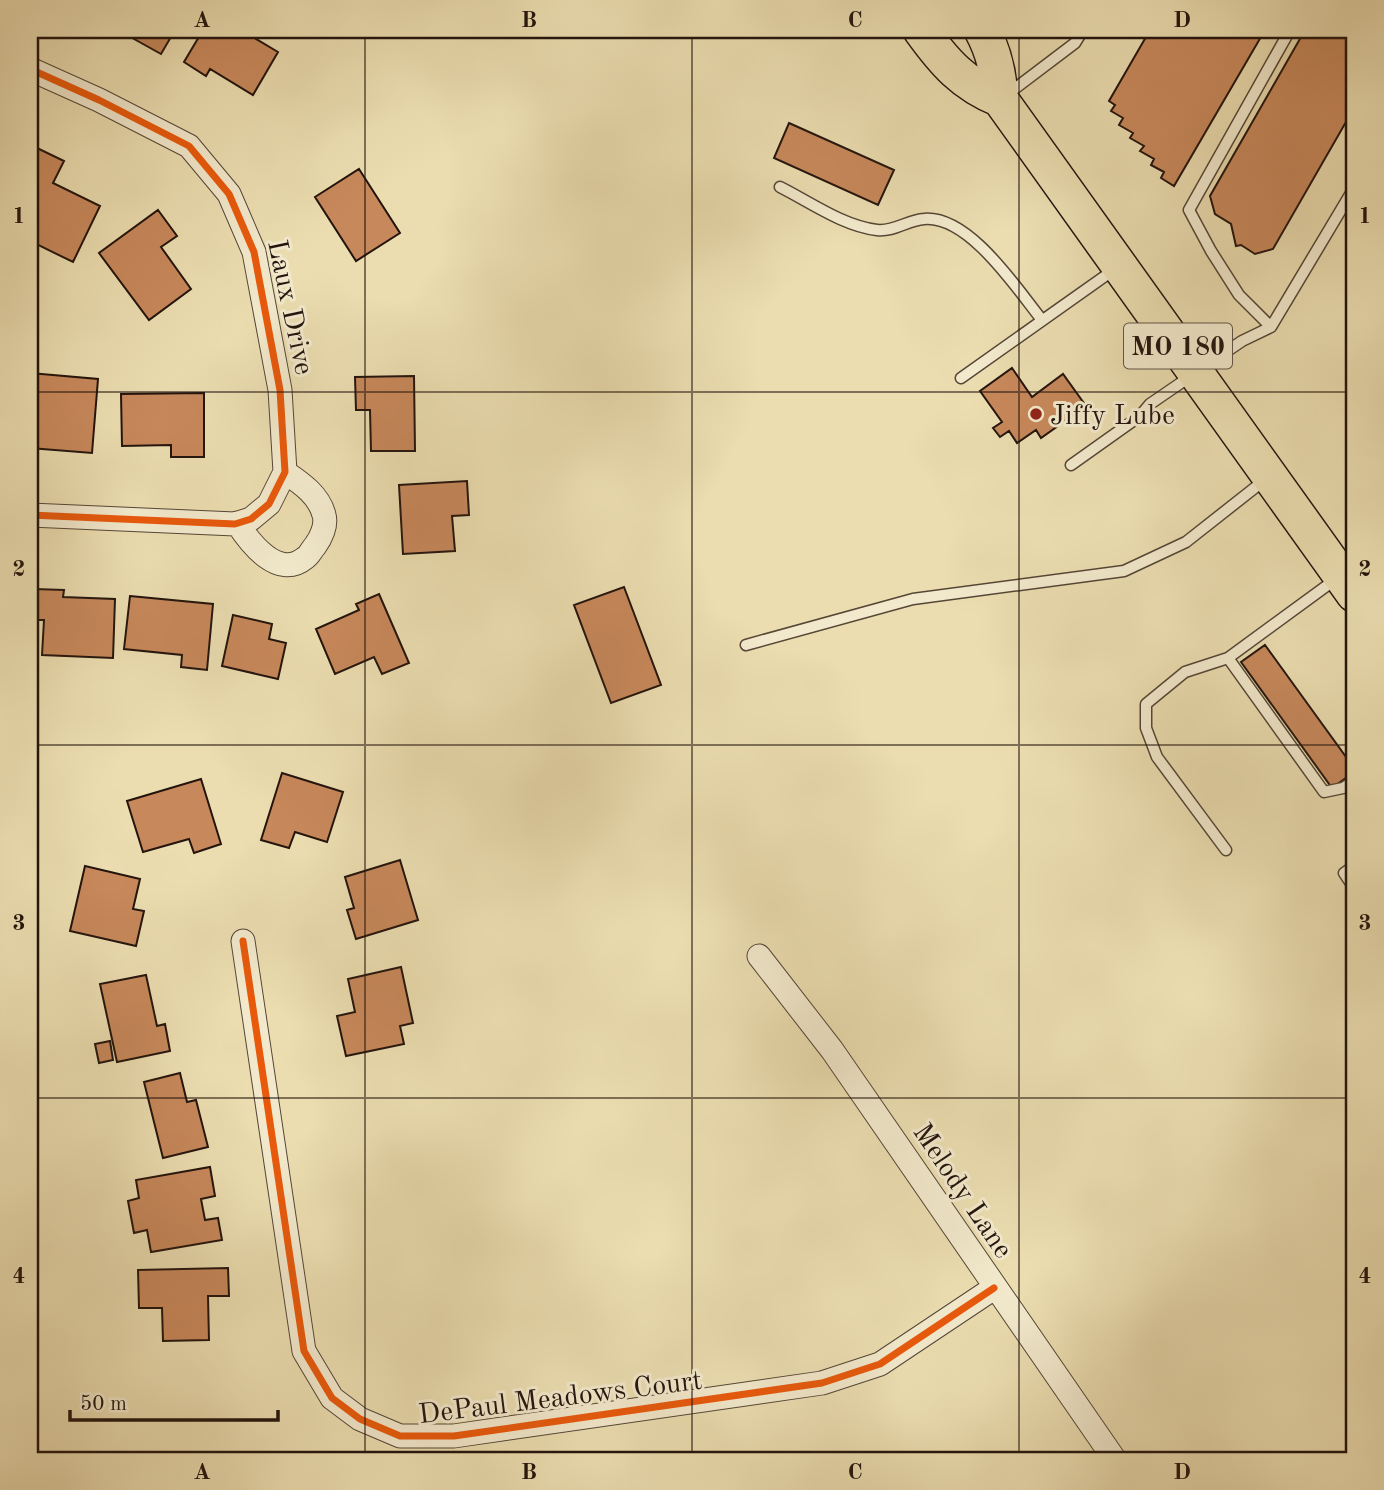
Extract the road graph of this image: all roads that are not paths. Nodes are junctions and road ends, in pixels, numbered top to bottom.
1 (921, 30) edge
2 (982, 30) edge
3 (1083, 30) edge
4 (1290, 30) edge
5 (30, 69) edge
6 (1000, 99) junction
7 (779, 187) dead end
8 (1354, 188) edge
9 (1120, 265) junction
10 (1042, 320) junction
11 (1271, 327) junction
12 (1197, 373) junction
13 (961, 378) dead end
14 (1071, 465) dead end
15 (285, 472) junction
16 (1270, 475) junction
17 (30, 515) edge
18 (237, 523) junction
19 (1348, 585) edge
20 (746, 645) dead end
21 (1228, 658) junction
22 (1354, 780) edge
23 (1226, 850) dead end
24 (1354, 866) edge
25 (1354, 888) edge
26 (243, 941) dead end
27 (759, 956) dead end
28 (994, 1288) junction
29 (1115, 1460) edge

1 - 6 main road, MO 180
2 - 6 main road, MO 180
3 - 6 lane
4 - 11 lane
5 - 15 street, Laux Drive
6 - 9 main road, MO 180
7 - 10 lane
8 - 11 lane
9 - 10 lane
9 - 12 main road, MO 180
10 - 13 lane
11 - 12 lane
12 - 14 lane
12 - 16 main road, MO 180
15 - 18 street
15 - 18 street
16 - 19 main road, MO 180
16 - 20 lane
17 - 18 street
19 - 21 lane
21 - 22 lane
21 - 23 lane
24 - 25 lane
26 - 28 street, DePaul Meadows Court
27 - 28 street, Melody Lane
28 - 29 street, Melody Lane

